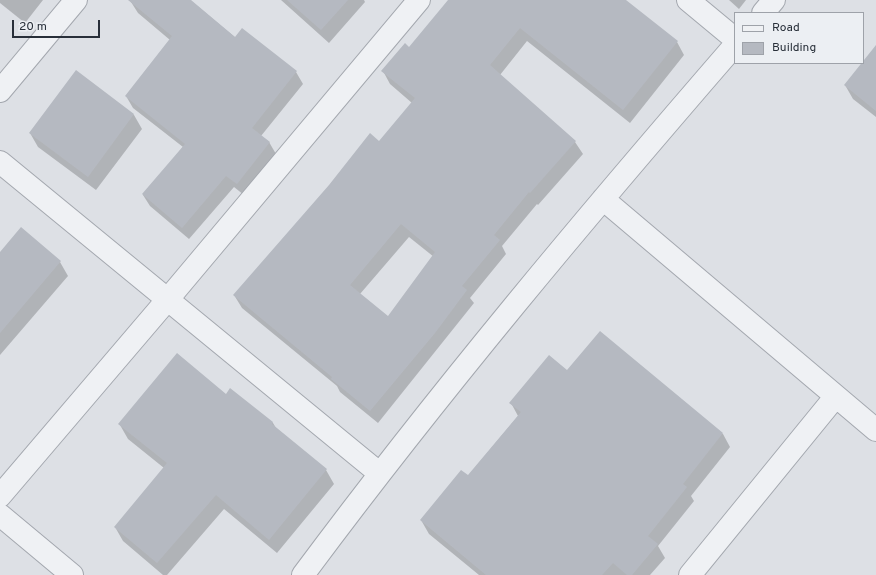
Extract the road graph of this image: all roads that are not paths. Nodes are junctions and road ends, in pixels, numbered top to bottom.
1 (76, 0) edge
2 (419, 0) edge
3 (688, 0) edge
4 (774, 0) edge
5 (764, 12) edge
6 (734, 38) edge
7 (734, 46) edge
8 (0, 91) edge
9 (0, 162) edge
10 (603, 199) junction
11 (168, 299) junction
12 (836, 396) junction
13 (876, 430) edge
14 (379, 473) junction
15 (0, 496) edge
16 (0, 514) edge
17 (72, 575) edge
18 (303, 575) edge
19 (690, 575) edge

1 - 8 street
2 - 11 street
3 - 6 street
4 - 5 street
7 - 10 street
9 - 11 street
10 - 12 street
10 - 14 street
11 - 14 street
11 - 15 street
12 - 13 street
12 - 19 street
14 - 18 street
16 - 17 street

